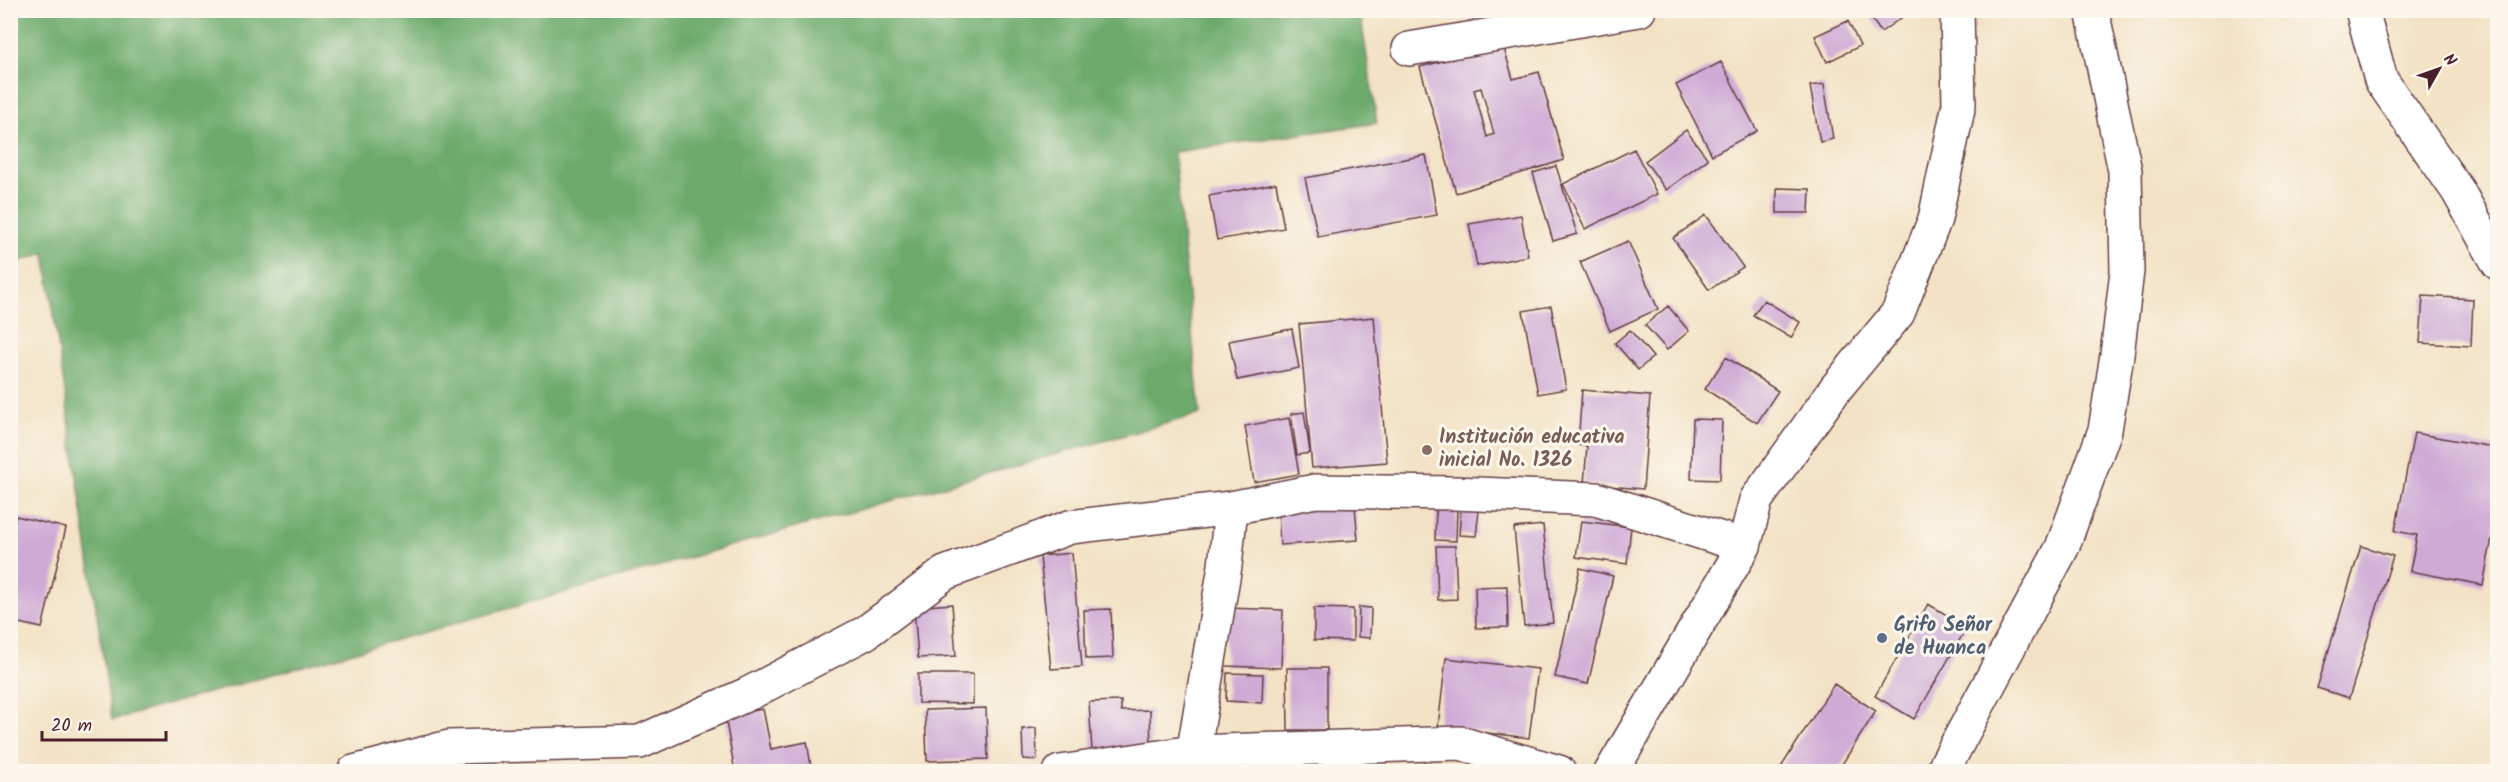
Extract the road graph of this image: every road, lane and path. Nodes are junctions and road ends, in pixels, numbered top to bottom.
1 (1639, 10) edge
2 (1957, 10) edge
3 (2092, 10) edge
4 (2362, 10) edge
5 (1409, 49) dead end
6 (2498, 263) edge
7 (1230, 508) junction
8 (1744, 546) junction
9 (450, 759) edge
10 (1192, 762) edge
11 (354, 771) edge
12 (1059, 771) edge
13 (1559, 771) edge
14 (1611, 771) edge
15 (1942, 771) edge

1 - 5 main road
2 - 8 main road
3 - 15 main road
4 - 6 main road
7 - 8 main road
7 - 9 main road
7 - 10 main road
8 - 14 main road
9 - 11 main road
10 - 12 main road
10 - 13 main road

